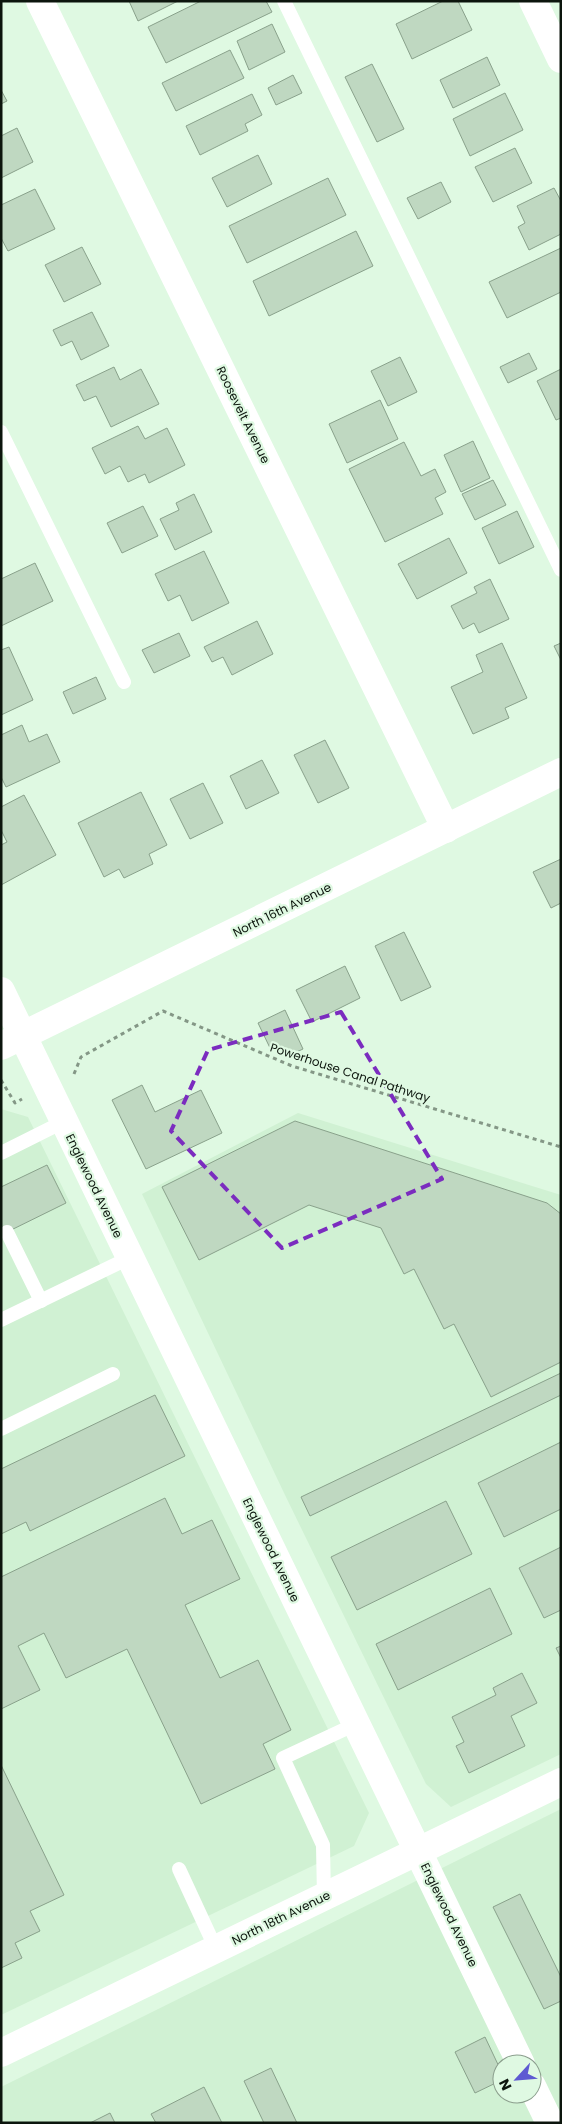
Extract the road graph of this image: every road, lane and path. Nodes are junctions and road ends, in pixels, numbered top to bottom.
1 (40, 1) edge
2 (284, 1) edge
3 (533, 1) edge
4 (561, 59) edge
5 (1, 432) edge
6 (561, 570) edge
7 (124, 682) dead end
8 (561, 772) edge
9 (446, 829) junction
10 (1, 992) edge
11 (12, 1041) edge
12 (73, 1077) dead end
13 (1, 1080) edge
14 (15, 1103) dead end
15 (63, 1122) junction
16 (561, 1147) edge
17 (1, 1153) edge
18 (7, 1232) dead end
19 (129, 1258) junction
20 (41, 1301) junction
21 (1, 1320) edge
22 (112, 1374) dead end
23 (1, 1428) edge
24 (356, 1724) junction
25 (561, 1782) edge
26 (418, 1851) junction
27 (179, 1869) dead end
28 (324, 1897) junction
29 (216, 1949) junction
30 (1, 2053) edge
31 (516, 2054) edge
32 (541, 2104) edge
33 (550, 2123) edge

1 - 9 street, Roosevelt Avenue
2 - 6 lane
3 - 4 street
5 - 7 lane
8 - 9 street, North 16th Avenue
9 - 11 street, North 16th Avenue
10 - 11 street, Englewood Avenue
11 - 15 street, Englewood Avenue
12 - 16 path, Powerhouse Canal Pathway
13 - 14 path
15 - 17 lane
15 - 19 street, Englewood Avenue
18 - 20 lane
19 - 20 lane
19 - 24 street, Englewood Avenue
20 - 21 lane
22 - 23 lane
24 - 26 street, Englewood Avenue
24 - 28 lane
25 - 26 street, North 18th Avenue
26 - 28 street, North 18th Avenue
26 - 31 street, Englewood Avenue
27 - 29 lane
28 - 29 street, North 18th Avenue
29 - 30 street, North 18th Avenue
32 - 33 street

